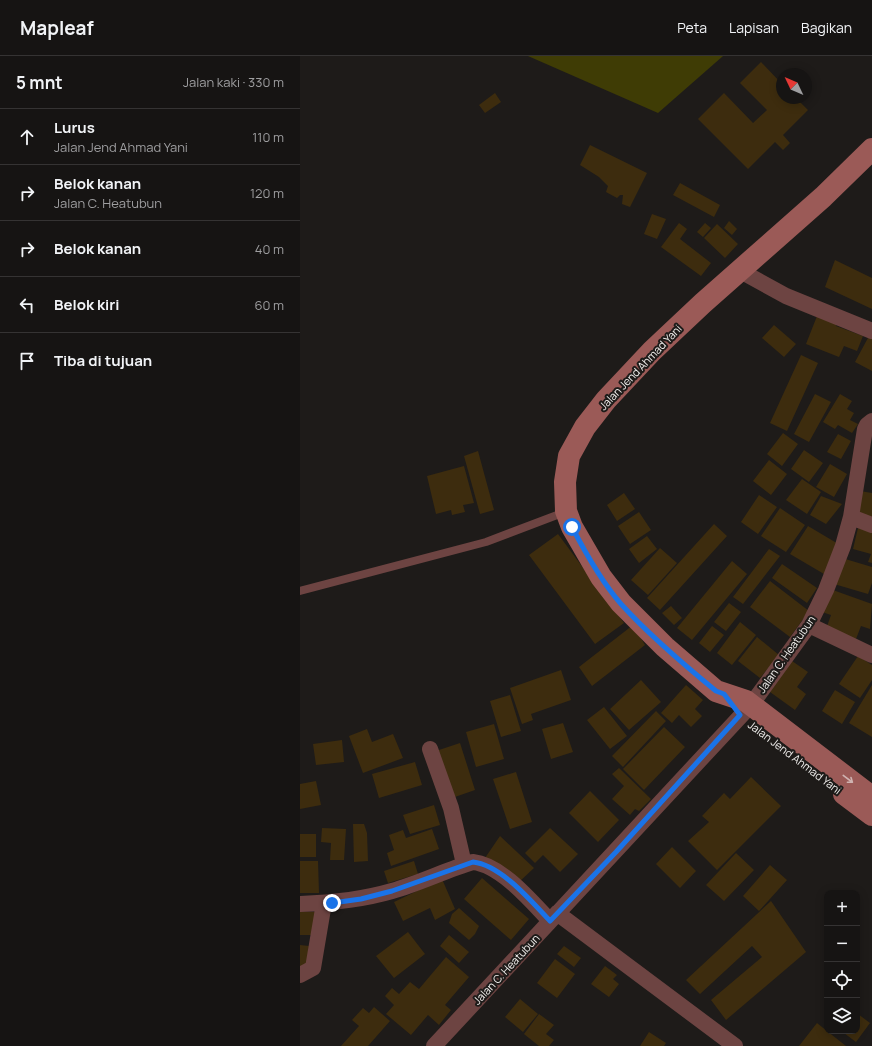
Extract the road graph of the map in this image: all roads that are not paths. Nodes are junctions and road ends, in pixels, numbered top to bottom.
1 (872, 149) edge
2 (741, 268) junction
3 (872, 330) edge
4 (872, 421) edge
5 (566, 511) junction
6 (851, 517) junction
7 (872, 525) edge
8 (300, 591) edge
9 (809, 625) junction
10 (872, 655) edge
11 (746, 710) junction
12 (430, 749) dead end
13 (872, 797) edge
14 (872, 815) edge
15 (464, 864) junction
16 (324, 903) junction
17 (300, 904) edge
18 (554, 917) junction
19 (300, 975) edge
20 (434, 1046) edge
21 (735, 1046) edge

1 - 2 main road, Jalan Jend Ahmad Yani
2 - 3 street
2 - 5 main road, Jalan Jend Ahmad Yani
4 - 6 street, Jalan C. Heatubun
5 - 8 lane
5 - 11 main road, Jalan Jend Ahmad Yani
6 - 7 street
6 - 9 street, Jalan C. Heatubun
9 - 10 street
9 - 11 street, Jalan C. Heatubun
11 -> 13 main road, Jalan Jend Ahmad Yani
11 - 14 main road, Jalan Jend Ahmad Yani
11 - 18 street, Jalan C. Heatubun
12 - 15 street
15 - 16 street
15 - 18 street
16 - 17 street
16 - 19 street
18 - 20 street, Jalan C. Heatubun
18 - 21 street

